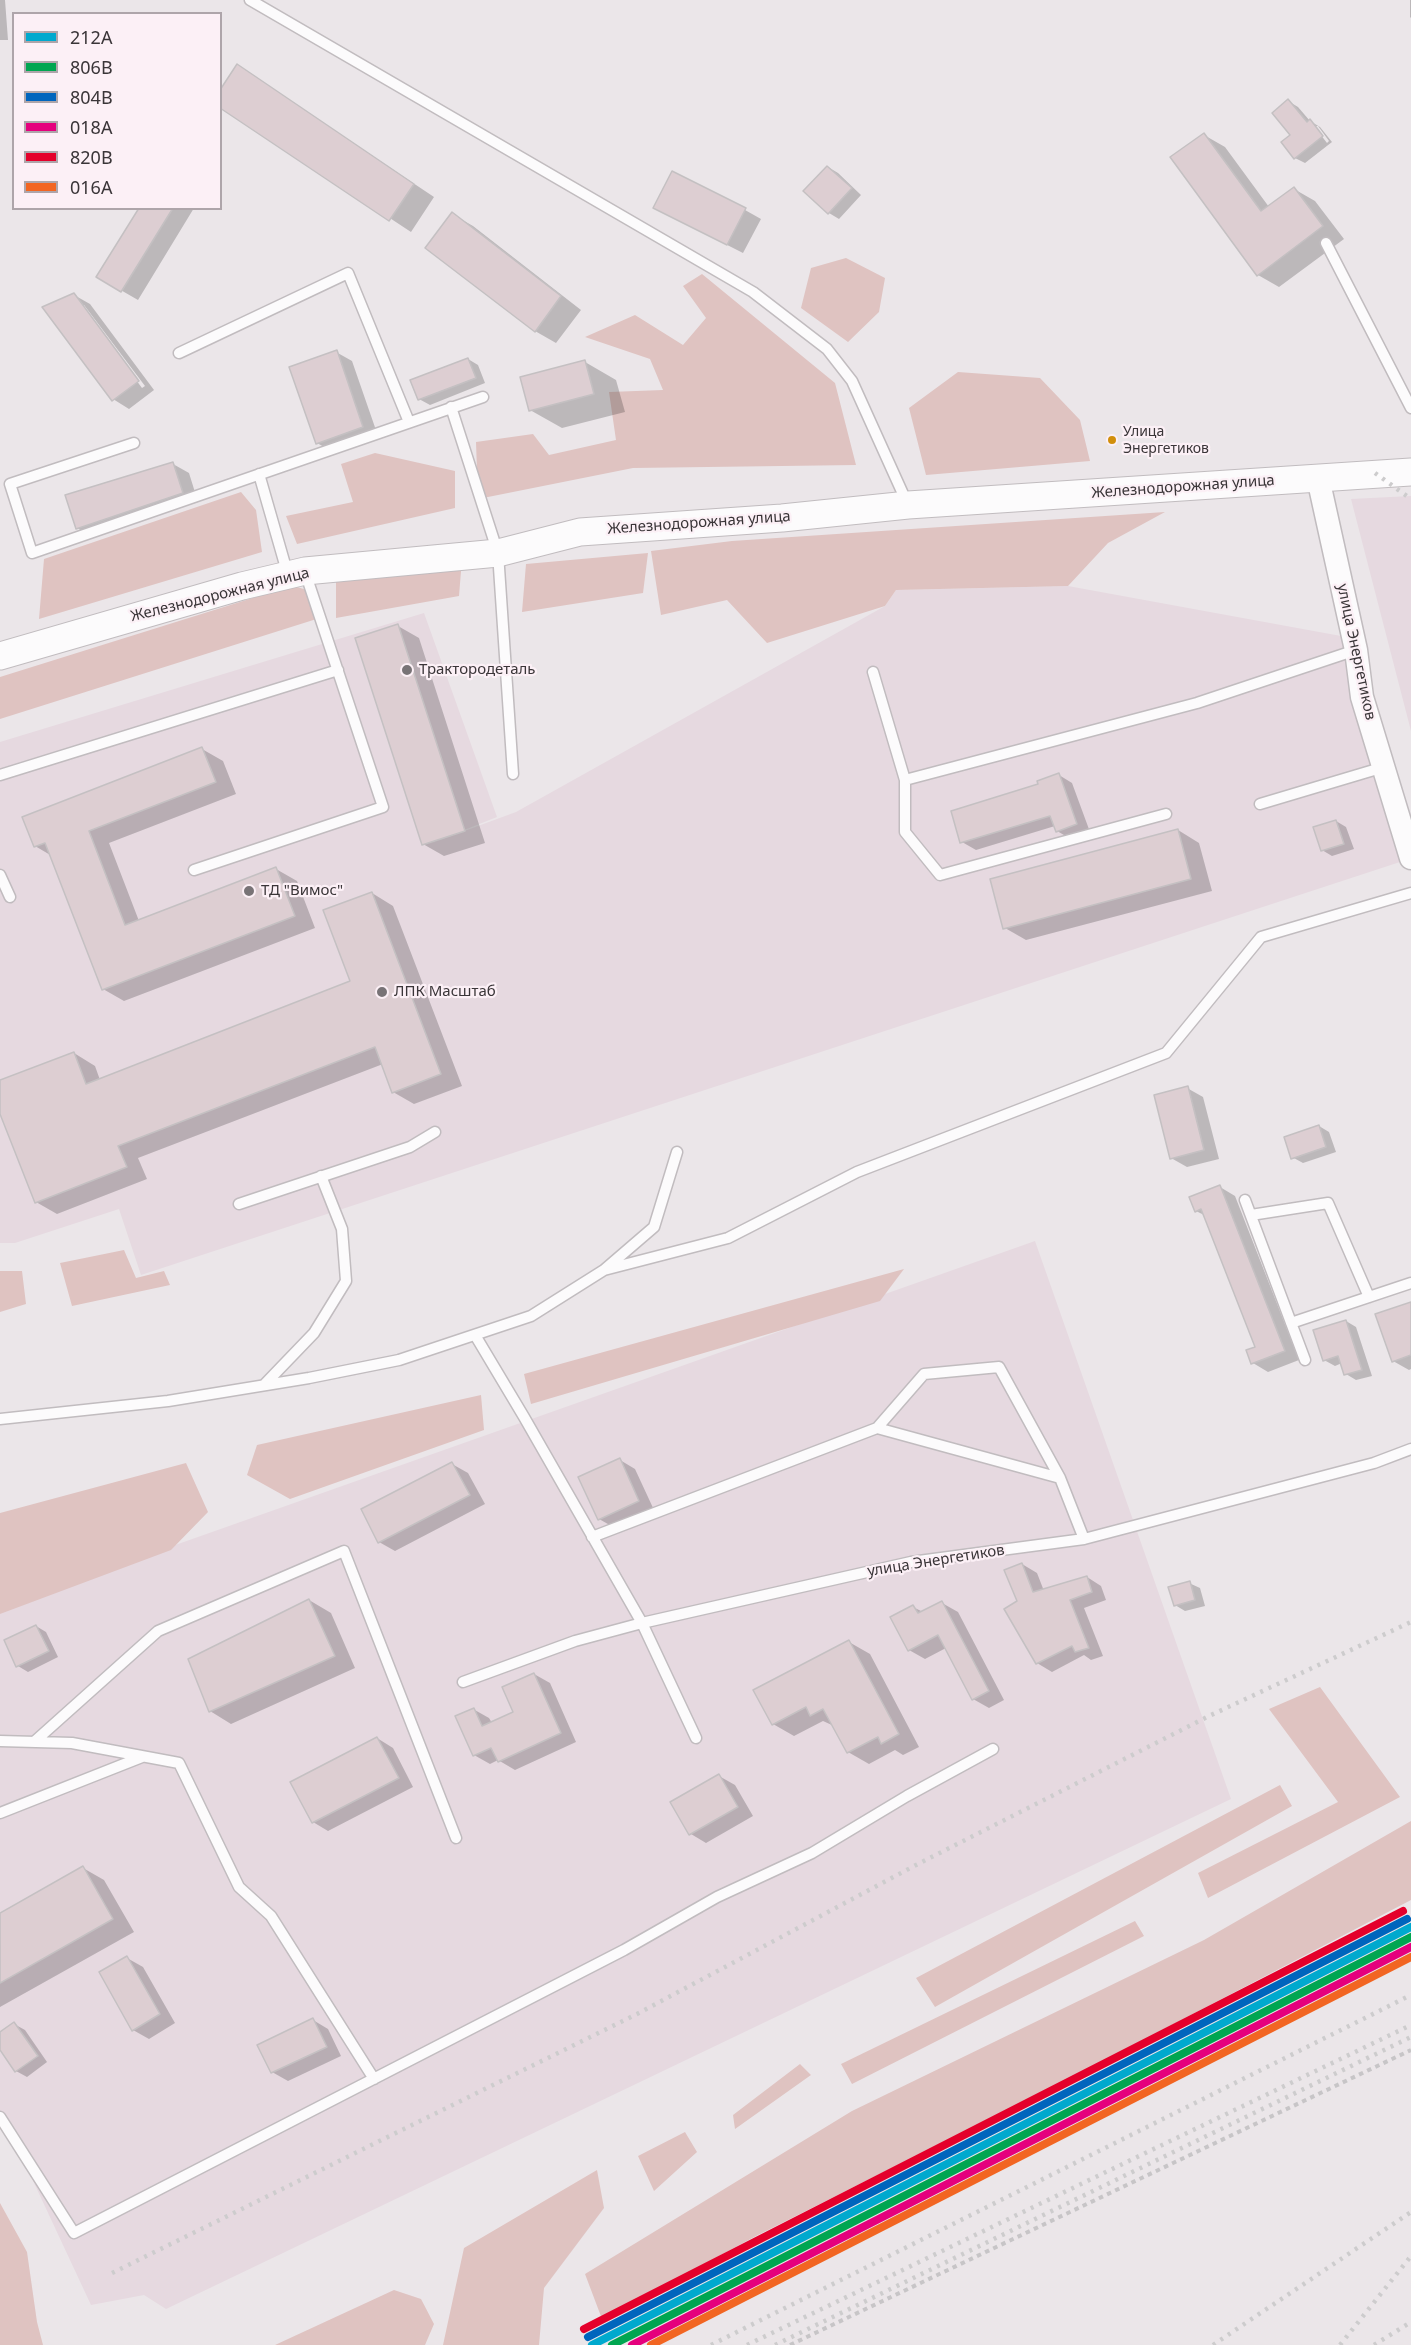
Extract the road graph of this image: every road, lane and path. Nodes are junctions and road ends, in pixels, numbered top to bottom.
1 (250, 0) edge
2 (1326, 243) dead end
3 (179, 353) dead end
4 (483, 396) dead end
5 (451, 407) junction
6 (1411, 408) edge
7 (409, 422) junction
8 (134, 443) dead end
9 (1411, 472) edge
10 (259, 474) junction
11 (1318, 478) junction
12 (908, 505) junction
13 (498, 553) junction
14 (297, 573) junction
15 (1356, 650) junction
16 (0, 656) edge
17 (338, 670) junction
18 (873, 672) dead end
19 (1384, 767) junction
20 (513, 774) dead end
21 (0, 775) edge
22 (905, 780) junction
23 (1260, 804) dead end
24 (1166, 814) dead end
25 (1411, 858) edge
26 (194, 870) dead end
27 (0, 875) edge
28 (1411, 893) edge
29 (10, 897) dead end
30 (435, 1132) dead end
31 (676, 1152) dead end
32 (321, 1176) junction
33 (1245, 1200) dead end
34 (239, 1204) dead end
35 (1251, 1215) junction
36 (604, 1270) junction
37 (1411, 1283) edge
38 (1369, 1297) junction
39 (1291, 1323) junction
40 (475, 1335) junction
41 (1305, 1360) dead end
42 (264, 1385) junction
43 (0, 1419) edge
44 (877, 1428) junction
45 (1411, 1449) edge
46 (1060, 1478) junction
47 (592, 1537) junction
48 (1084, 1539) junction
49 (642, 1623) junction
50 (463, 1682) dead end
51 (696, 1738) dead end
52 (0, 1741) edge
53 (34, 1742) junction
54 (993, 1749) dead end
55 (144, 1756) junction
56 (0, 1813) edge
57 (456, 1838) dead end
58 (1411, 2050) edge
59 (374, 2079) junction
60 (0, 2117) edge
61 (790, 2345) edge

1 - 12 lane
2 - 6 lane
3 - 7 lane
4 - 5 lane
5 - 7 lane
5 - 13 lane
7 - 10 lane
8 - 10 lane
9 - 11 street, Железнодорожная улица
10 - 14 lane
11 - 12 street, Железнодорожная улица
11 - 15 street, улица Энергетиков
12 - 13 street, Железнодорожная улица
13 - 14 street, Железнодорожная улица
13 - 20 lane
14 - 16 street, Железнодорожная улица
14 - 17 lane
15 - 19 street, улица Энергетиков
15 - 22 lane
17 - 21 lane
17 - 26 lane
18 - 22 lane
19 - 23 lane
19 - 25 street, улица Энергетиков
22 - 24 lane
27 - 29 lane
28 - 36 lane
30 - 32 lane
31 - 36 lane
32 - 34 lane
32 - 42 lane
33 - 35 lane
35 - 38 lane
35 - 39 lane
36 - 40 lane
37 - 38 lane
38 - 39 lane
39 - 41 lane
40 - 42 lane
40 - 47 lane
42 - 43 lane
44 - 46 lane
44 - 46 lane
44 - 47 lane
45 - 48 lane, улица Энергетиков
46 - 48 lane
47 - 49 lane
48 - 49 lane, улица Энергетиков
49 - 50 lane, улица Энергетиков
49 - 51 lane
52 - 53 lane
53 - 55 lane
53 - 57 lane
54 - 59 lane
55 - 56 lane
55 - 59 lane
58 - 61 path
59 - 60 lane

